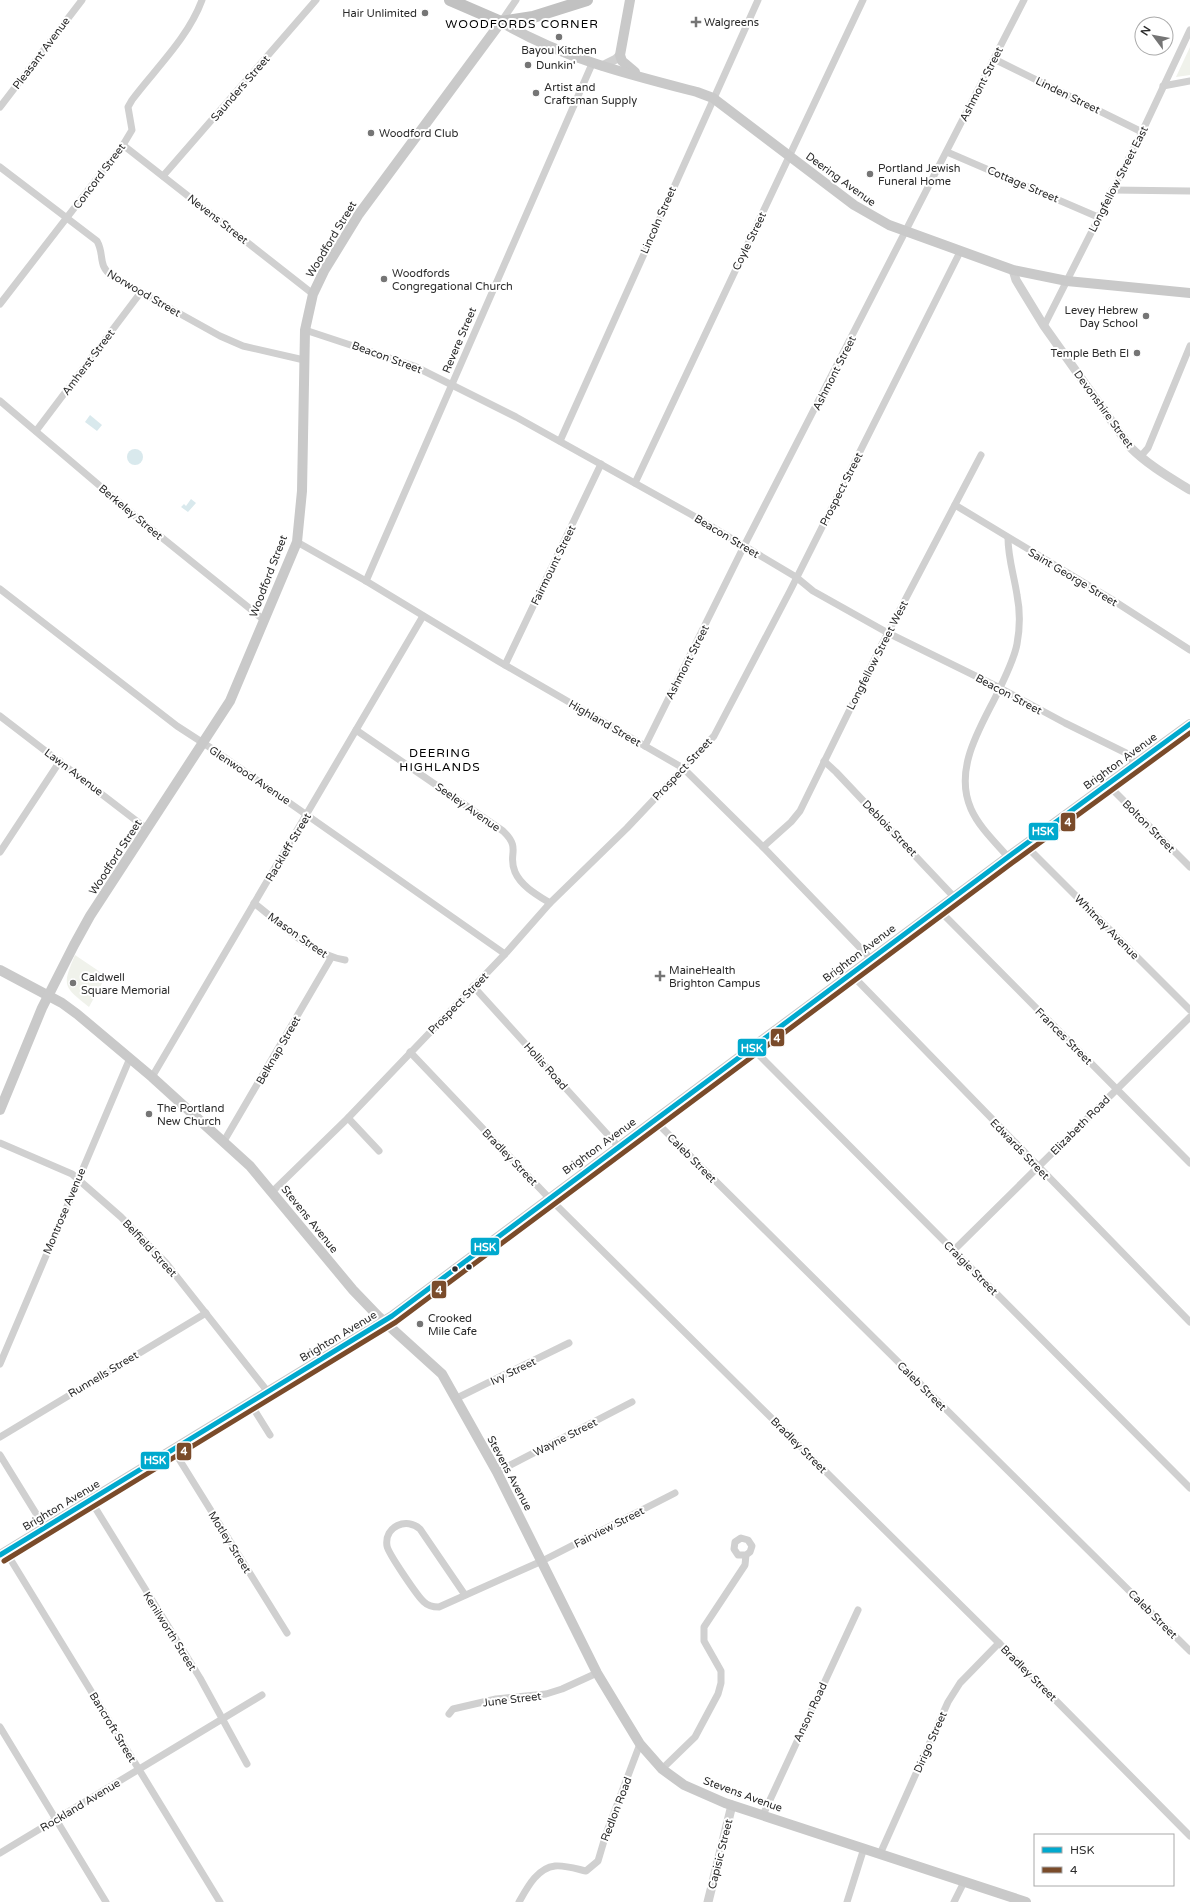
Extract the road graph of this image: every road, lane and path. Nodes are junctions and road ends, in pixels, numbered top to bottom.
1 (82, 0) edge
2 (202, 0) edge
3 (316, 0) edge
4 (450, 0) edge
5 (516, 0) edge
6 (587, 0) edge
7 (630, 0) edge
8 (758, 0) edge
9 (863, 0) edge
10 (1024, 0) edge
11 (501, 22) junction
12 (1190, 30) edge
13 (620, 55) junction
14 (994, 59) junction
15 (597, 65) junction
16 (642, 77) junction
17 (1190, 81) edge
18 (1163, 86) junction
19 (713, 98) junction
20 (0, 107) edge
21 (1142, 132) junction
22 (123, 145) junction
23 (947, 152) junction
24 (789, 156) junction
25 (0, 167) edge
26 (163, 176) junction
27 (1112, 190) junction
28 (1190, 191) edge
29 (1098, 217) junction
30 (67, 218) junction
31 (906, 232) junction
32 (960, 252) junction
33 (1012, 270) junction
34 (1067, 280) junction
35 (141, 292) junction
36 (313, 294) junction
37 (1190, 294) edge
38 (0, 304) edge
39 (1044, 326) junction
40 (305, 330) junction
41 (1190, 346) edge
42 (304, 360) junction
43 (453, 384) junction
44 (0, 401) edge
45 (36, 432) junction
46 (560, 441) junction
47 (981, 455) dead end
48 (1140, 457) junction
49 (601, 464) junction
50 (635, 483) junction
51 (1190, 490) edge
52 (955, 505) junction
53 (1008, 538) junction
54 (297, 542) junction
55 (744, 546) junction
56 (796, 577) junction
57 (366, 581) junction
58 (0, 589) edge
59 (423, 616) junction
60 (264, 620) junction
61 (888, 633) junction
62 (1190, 650) edge
63 (504, 665) junction
64 (1000, 688) junction
65 (0, 716) edge
66 (1190, 724) edge
67 (356, 730) junction
68 (203, 744) junction
69 (644, 746) junction
70 (60, 761) junction
71 (824, 761) junction
72 (1136, 765) junction
73 (684, 768) junction
74 (1108, 785) junction
75 (307, 814) junction
76 (148, 829) junction
77 (1025, 845) junction
78 (763, 847) junction
79 (0, 852) edge
80 (1008, 857) junction
81 (1190, 867) edge
82 (954, 897) junction
83 (254, 903) junction
84 (550, 903) junction
85 (938, 909) junction
86 (505, 954) junction
87 (331, 958) junction
88 (871, 959) junction
89 (344, 960) dead end
90 (0, 970) edge
91 (851, 974) junction
92 (473, 986) junction
93 (49, 995) junction
94 (1190, 1010) edge
95 (1190, 1017) edge
96 (752, 1048) junction
97 (410, 1052) junction
98 (130, 1058) junction
99 (152, 1077) junction
100 (1117, 1089) junction
101 (0, 1110) edge
102 (348, 1118) junction
103 (655, 1121) junction
104 (224, 1141) junction
105 (0, 1143) edge
106 (618, 1146) junction
107 (379, 1151) dead end
108 (1190, 1163) edge
109 (1038, 1167) junction
110 (77, 1178) junction
111 (272, 1192) junction
112 (550, 1198) junction
113 (954, 1250) junction
114 (206, 1313) junction
115 (384, 1322) junction
116 (1190, 1322) edge
117 (569, 1343) dead end
118 (0, 1364) edge
119 (268, 1392) junction
120 (457, 1398) junction
121 (632, 1402) dead end
122 (250, 1403) junction
123 (270, 1435) dead end
124 (0, 1437) edge
125 (174, 1451) junction
126 (0, 1455) edge
127 (497, 1472) junction
128 (1190, 1488) edge
129 (675, 1493) dead end
130 (91, 1501) junction
131 (45, 1528) junction
132 (3, 1553) edge
133 (746, 1555) dead end
134 (542, 1561) junction
135 (465, 1595) junction
136 (858, 1610) dead end
137 (286, 1633) dead end
138 (999, 1643) junction
139 (1190, 1651) edge
140 (597, 1673) junction
141 (262, 1695) dead end
142 (449, 1714) dead end
143 (223, 1718) junction
144 (0, 1727) edge
145 (640, 1744) junction
146 (247, 1764) dead end
147 (139, 1769) junction
148 (662, 1769) junction
149 (732, 1805) junction
150 (763, 1815) junction
151 (56, 1819) junction
152 (1190, 1836) edge
153 (864, 1848) junction
154 (0, 1853) edge
155 (880, 1854) junction
156 (964, 1882) junction
157 (106, 1902) edge
158 (220, 1902) edge
159 (519, 1902) edge
160 (708, 1902) edge
161 (847, 1902) edge
162 (954, 1902) edge
163 (1026, 1902) edge

1 - 20 street, Pleasant Avenue
2 - 22 street, Concord Street
3 - 26 street, Saunders Street
4 - 11 highway
5 - 11 street, Woodford Street
6 - 11 highway
7 - 13 main road
8 - 19 street, Lincoln Street
9 - 24 street, Coyle Street
10 - 14 street, Ashmont Street
11 - 15 main road, Deering Avenue
11 - 36 main road, Woodford Street
12 - 18 street, Longfellow Street East
13 - 15 street
13 - 16 main road
14 - 21 street, Linden Street
14 - 23 street, Ashmont Street
15 - 16 main road, Deering Avenue
15 - 43 street, Revere Street
16 - 19 main road, Deering Avenue
17 - 18 street
18 - 21 street, Longfellow Street East
19 - 24 main road, Deering Avenue
19 - 46 street, Lincoln Street
21 - 27 street, Longfellow Street East
22 - 26 street, Nevens Street
22 - 30 street, Concord Street
23 - 29 street, Cottage Street
23 - 31 street, Ashmont Street
24 - 31 main road, Deering Avenue
24 - 50 street, Coyle Street
25 - 30 street, Norwood Street
26 - 36 street, Nevens Street
27 - 28 street
27 - 29 street, Longfellow Street East
29 - 34 street, Longfellow Street East
30 - 35 street, Norwood Street
30 - 38 street, Concord Street
31 - 32 main road, Deering Avenue
31 - 55 street, Ashmont Street
32 - 33 main road, Deering Avenue
32 - 56 street, Prospect Street
33 - 34 main road, Deering Avenue
33 - 39 street, Devonshire Street
34 - 37 main road, Deering Avenue
34 - 39 street, Longfellow Street East
35 - 42 street, Norwood Street
35 - 45 street, Amherst Street
36 - 40 main road, Woodford Street
39 - 48 street, Devonshire Street
40 - 42 main road, Woodford Street
40 - 43 street, Beacon Street
41 - 48 street
42 - 54 main road, Woodford Street
43 - 46 street, Beacon Street
43 - 57 street, Revere Street
44 - 45 street, Berkeley Street
45 - 60 street, Berkeley Street
46 - 49 street, Beacon Street
47 - 52 street, Longfellow Street West
48 - 51 street, Devonshire Street
49 - 50 street, Beacon Street
49 - 63 street, Fairmount Street
50 - 55 street, Beacon Street
52 - 53 street, Saint George Street
52 - 61 street, Longfellow Street West
53 - 62 street, Saint George Street
53 - 64 street
54 - 57 street, Highland Street
54 - 60 main road, Woodford Street
55 - 56 street, Beacon Street
55 - 69 street, Ashmont Street
56 - 61 street, Beacon Street
56 - 73 street, Prospect Street
57 - 59 street, Highland Street
58 - 68 street, Glenwood Avenue
59 - 63 street, Highland Street
59 - 67 street, Rackleff Street
60 - 68 main road, Woodford Street
61 - 64 street, Beacon Street
61 - 71 street, Longfellow Street West
63 - 69 street, Highland Street
64 - 72 street, Beacon Street
64 - 80 street
65 - 70 street, Lawn Avenue
66 - 72 main road, Brighton Avenue
67 - 75 street, Rackleff Street
67 - 84 street, Seeley Avenue
68 - 75 street, Glenwood Avenue
68 - 76 main road, Woodford Street
69 - 73 street, Highland Street
70 - 76 street, Lawn Avenue
70 - 79 street
71 - 78 street, Longfellow Street West
71 - 82 street, Deblois Street
72 - 74 main road, Brighton Avenue
73 - 78 street, Highland Street
73 - 84 street, Prospect Street
74 - 77 main road, Brighton Avenue
74 - 81 street, Bolton Street
75 - 83 street, Rackleff Street
75 - 86 street, Glenwood Avenue
76 - 93 main road, Woodford Street
77 - 80 main road, Brighton Avenue
77 - 94 street, Whitney Avenue
78 - 88 street, Highland Street
80 - 82 main road, Brighton Avenue
82 - 85 main road, Brighton Avenue
83 - 87 street, Mason Street
83 - 99 street, Rackleff Street
84 - 86 street, Prospect Street
85 - 88 main road, Brighton Avenue
85 - 100 street, Frances Street
86 - 92 street, Prospect Street
87 - 89 street, Mason Street
87 - 104 street, Belknap Street
88 - 91 main road, Brighton Avenue
90 - 93 main road, Stevens Avenue
91 - 96 main road, Brighton Avenue
91 - 109 street, Edwards Street
92 - 97 street, Prospect Street
92 - 106 street, Hollis Road
93 - 98 main road, Stevens Avenue
93 - 101 main road, Woodford Street
95 - 100 street, Elizabeth Road
96 - 103 main road, Brighton Avenue
96 - 113 street, Craigie Street
97 - 102 street, Prospect Street
97 - 112 street, Bradley Street
98 - 99 main road, Stevens Avenue
98 - 110 street, Montrose Avenue
99 - 104 main road, Stevens Avenue
100 - 108 street, Frances Street
100 - 109 street, Elizabeth Road
102 - 107 street
102 - 111 street, Prospect Street
103 - 106 main road, Brighton Avenue
103 - 139 street, Caleb Street
104 - 111 main road, Stevens Avenue
105 - 110 street, Belfield Street
106 - 112 main road, Brighton Avenue
109 - 113 street, Elizabeth Road
109 - 116 street, Edwards Street
110 - 114 street, Belfield Street
110 - 118 street, Montrose Avenue
111 - 115 main road, Stevens Avenue
112 - 115 main road, Brighton Avenue
112 - 138 street, Bradley Street
113 - 128 street, Craigie Street
114 - 119 street, Belfield Street
114 - 124 street, Runnells Street
115 - 119 main road, Brighton Avenue
115 - 120 main road, Stevens Avenue
117 - 120 street, Ivy Street
119 - 122 main road, Brighton Avenue
120 - 127 main road, Stevens Avenue
121 - 127 street, Wayne Street
122 - 123 street
122 - 125 main road, Brighton Avenue
125 - 130 main road, Brighton Avenue
125 - 137 street, Motley Street
126 - 131 street
127 - 134 main road, Stevens Avenue
129 - 134 street, Fairview Street
130 - 131 main road, Brighton Avenue
130 - 143 street, Kenilworth Street
131 - 132 main road, Brighton Avenue
132 - 147 street, Bancroft Street
133 - 148 street
134 - 135 street, Fairview Street
134 - 140 main road, Stevens Avenue
135 - 135 street, Fairview Street
136 - 150 street, Anson Road
138 - 152 street, Bradley Street
138 - 155 street, Dirigo Street
140 - 142 street, June Street
140 - 145 main road, Stevens Avenue
141 - 143 street, Rockland Avenue
143 - 146 street, Kenilworth Street
143 - 147 street, Rockland Avenue
144 - 151 street
145 - 148 main road, Stevens Avenue
145 - 159 street, Redlon Road
147 - 151 street, Rockland Avenue
147 - 158 street, Bancroft Street
148 - 149 main road, Stevens Avenue
149 - 150 main road, Stevens Avenue
149 - 160 street, Capisic Street
150 - 153 main road, Stevens Avenue
151 - 154 street, Rockland Avenue
151 - 157 street
153 - 155 main road, Stevens Avenue
153 - 161 street
155 - 156 main road, Stevens Avenue
156 - 162 street
156 - 163 main road, Stevens Avenue

